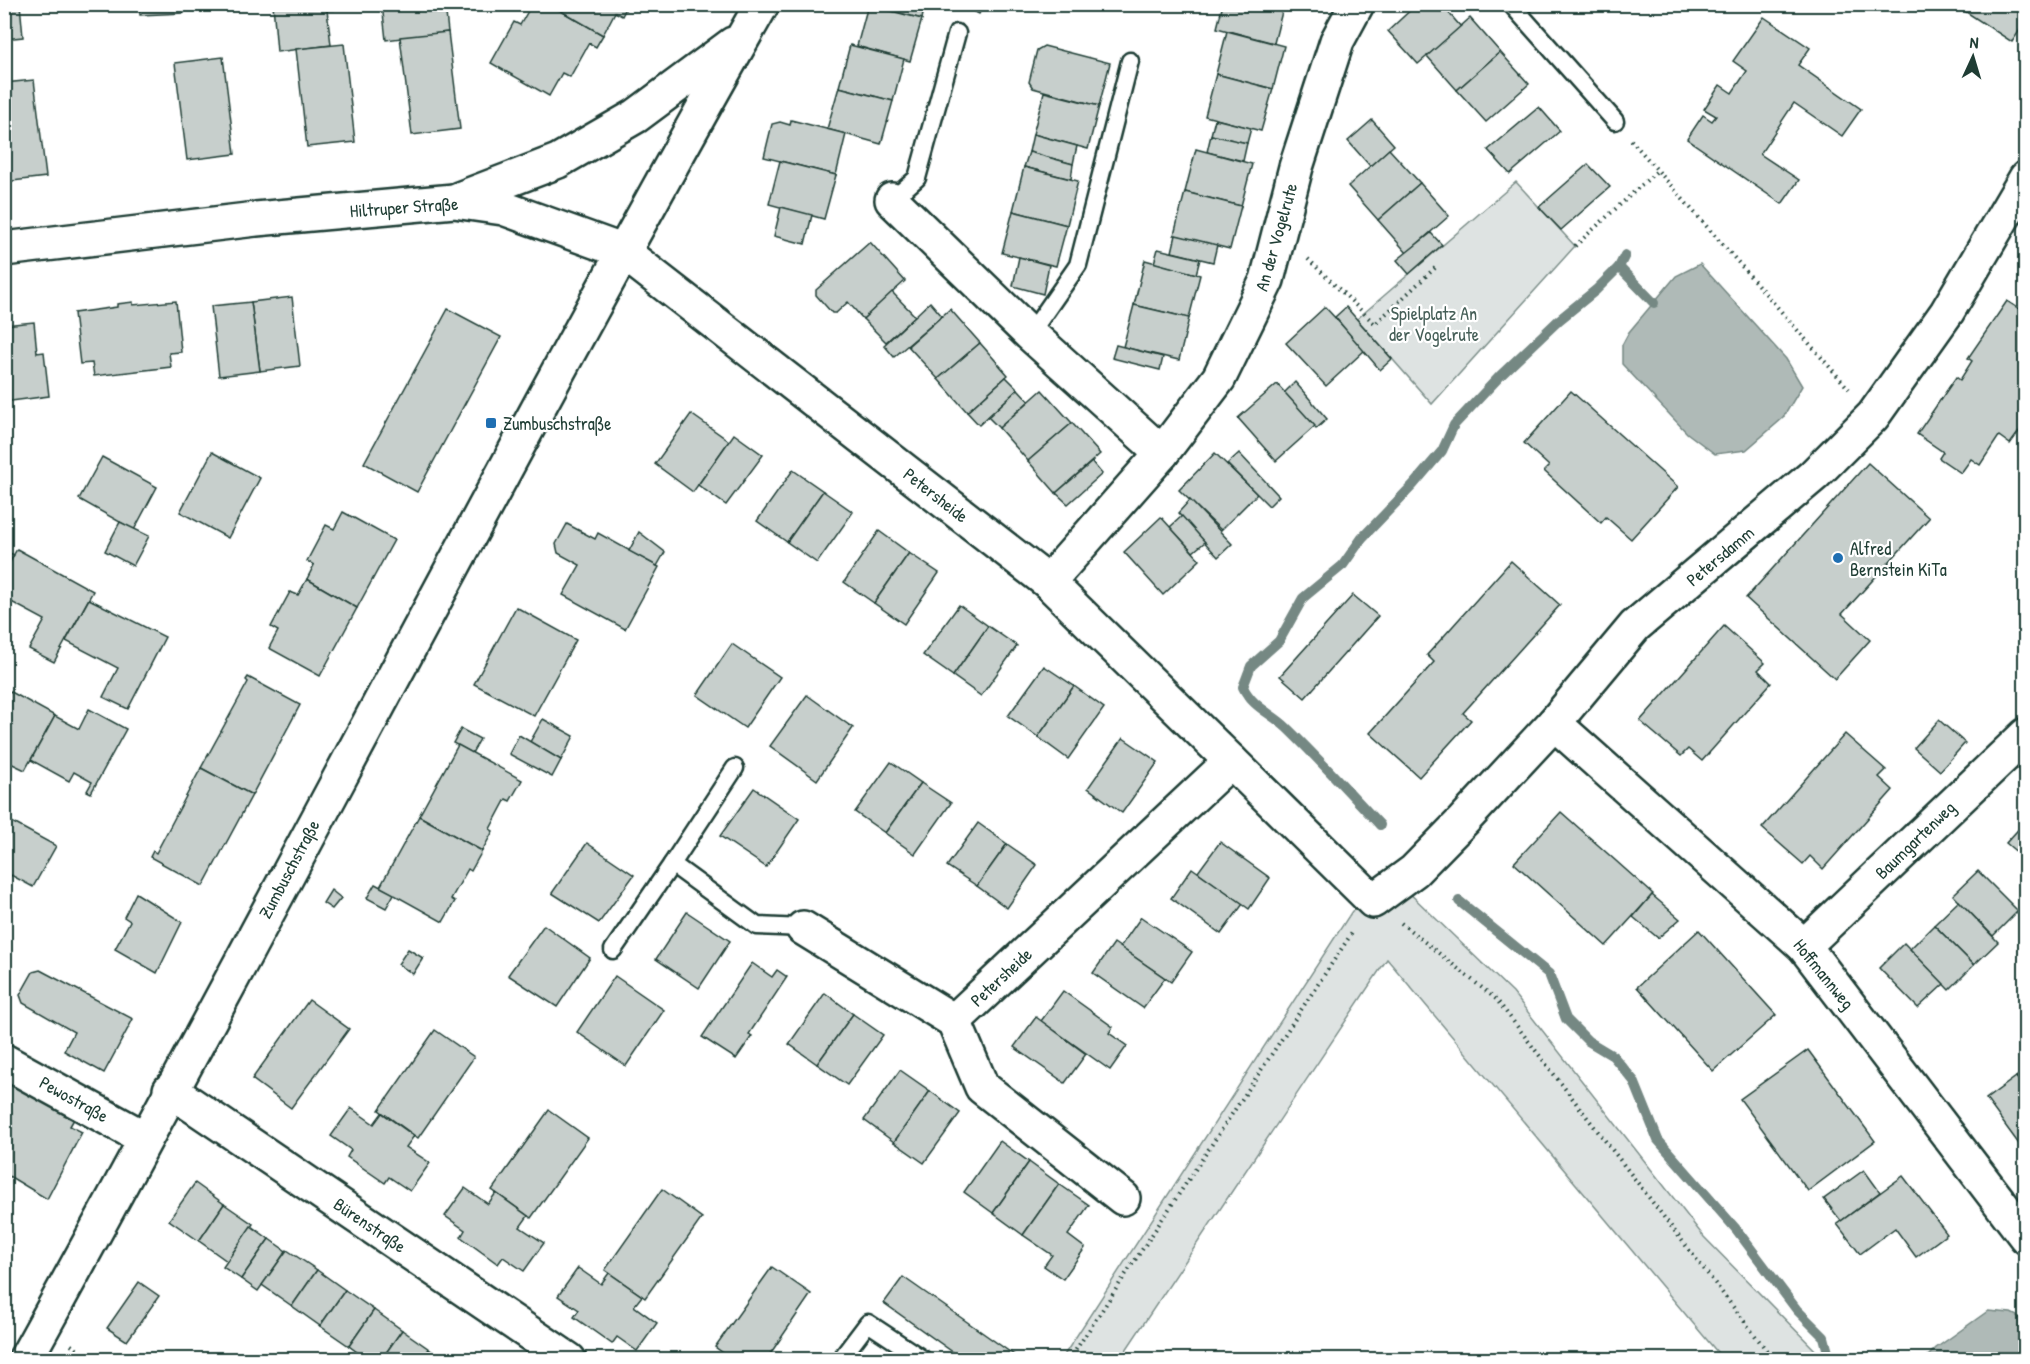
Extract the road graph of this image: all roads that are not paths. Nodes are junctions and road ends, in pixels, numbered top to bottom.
1 (762, 4) edge
2 (1357, 4) edge
3 (1510, 4) edge
4 (957, 33) dead end
5 (744, 36) junction
6 (1130, 60) dead end
7 (1615, 121) road end
8 (2025, 178) edge
9 (892, 200) joint
10 (454, 201) junction
11 (4, 249) edge
12 (622, 251) junction
13 (1030, 334) junction
14 (1162, 453) junction
15 (1048, 582) junction
16 (1554, 723) junction
17 (2025, 735) edge
18 (1231, 760) junction
19 (735, 768) dead end
20 (672, 864) junction
21 (1373, 901) joint
22 (803, 928) joint
23 (1804, 946) junction
24 (613, 950) dead end
25 (954, 1021) junction
26 (4, 1061) edge
27 (170, 1090) junction
28 (144, 1138) junction
29 (1123, 1198) dead end
30 (2015, 1200) edge
31 (2025, 1238) edge
32 (25, 1359) edge
33 (569, 1359) edge
34 (840, 1359) edge
35 (924, 1359) edge

1 - 5 street
2 - 14 street, An der Vogelrute
3 - 7 lane
4 - 9 lane
5 - 10 street
5 - 12 street
6 - 13 lane
8 - 16 street, Petersdamm
9 - 13 street
10 - 11 street, Hiltruper Straße
10 - 12 street, Hiltruper Straße
12 - 15 street, Petersheide
12 - 27 street, Zumbuschstraße
13 - 14 street
14 - 15 street, An der Vogelrute
15 - 18 street, Petersheide
16 - 21 street, Petersdamm
16 - 23 street, Hoffmannweg
17 - 23 street, Baumgartenweg
18 - 21 street, Petersheide
18 - 25 street, Petersheide
19 - 20 lane
20 - 22 lane, Petersheide
20 - 24 lane
22 - 25 street, Petersheide
23 - 30 street, Hoffmannweg
25 - 29 street, Petersheide
26 - 28 street, Pewostraße
27 - 28 street, Zumbuschstraße
27 - 33 street, Bürenstraße
28 - 32 street, Zumbuschstraße
30 - 31 street, Hoffmannweg
34 - 35 lane

